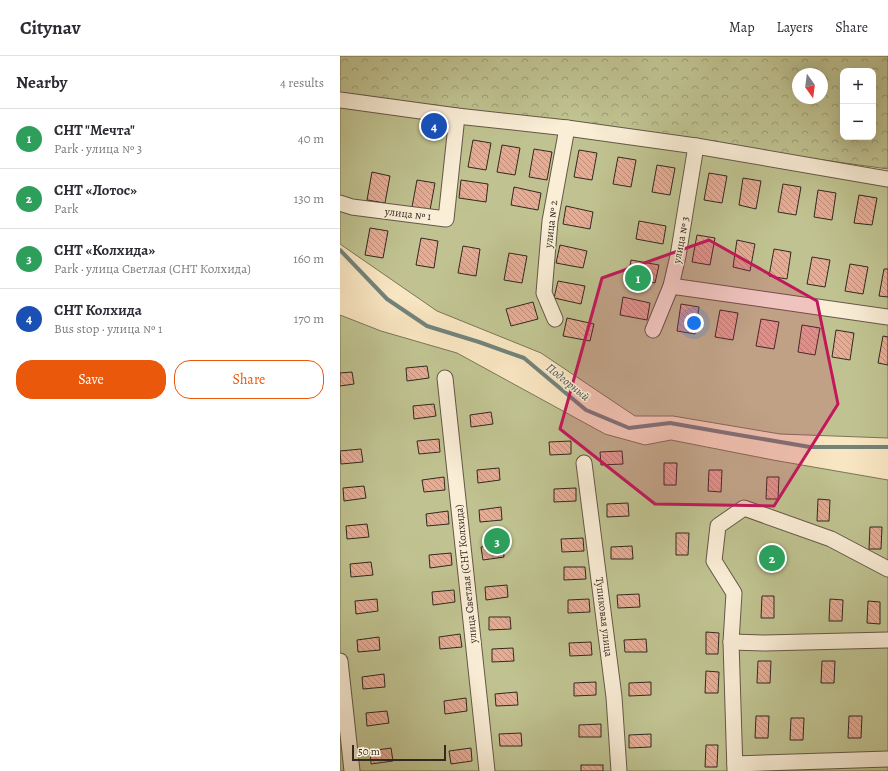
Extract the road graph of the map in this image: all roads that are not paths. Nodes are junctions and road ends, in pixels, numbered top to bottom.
1 (340, 100) edge
2 (457, 116) junction
3 (567, 128) junction
4 (696, 146) junction
5 (888, 179) edge
6 (340, 203) edge
7 (671, 286) junction
8 (888, 317) edge
9 (555, 319) dead end
10 (653, 330) dead end
11 (445, 378) dead end
12 (584, 463) dead end
13 (888, 569) edge
14 (888, 640) edge
15 (731, 642) junction
16 (340, 660) edge
17 (888, 759) edge
18 (735, 767) edge
19 (352, 771) edge
20 (487, 771) edge
21 (620, 771) edge

1 - 2 street
2 - 3 street
2 - 6 street, улица № 1
3 - 4 street
3 - 9 street, улица № 2
4 - 5 street
4 - 7 street, улица № 3
7 - 8 street
7 - 10 street, улица № 3
11 - 20 street, улица Светлая (СНТ Колхида)
12 - 21 street, Тупиковая улица
13 - 15 street
14 - 15 street
15 - 18 street
16 - 19 street
17 - 18 street

